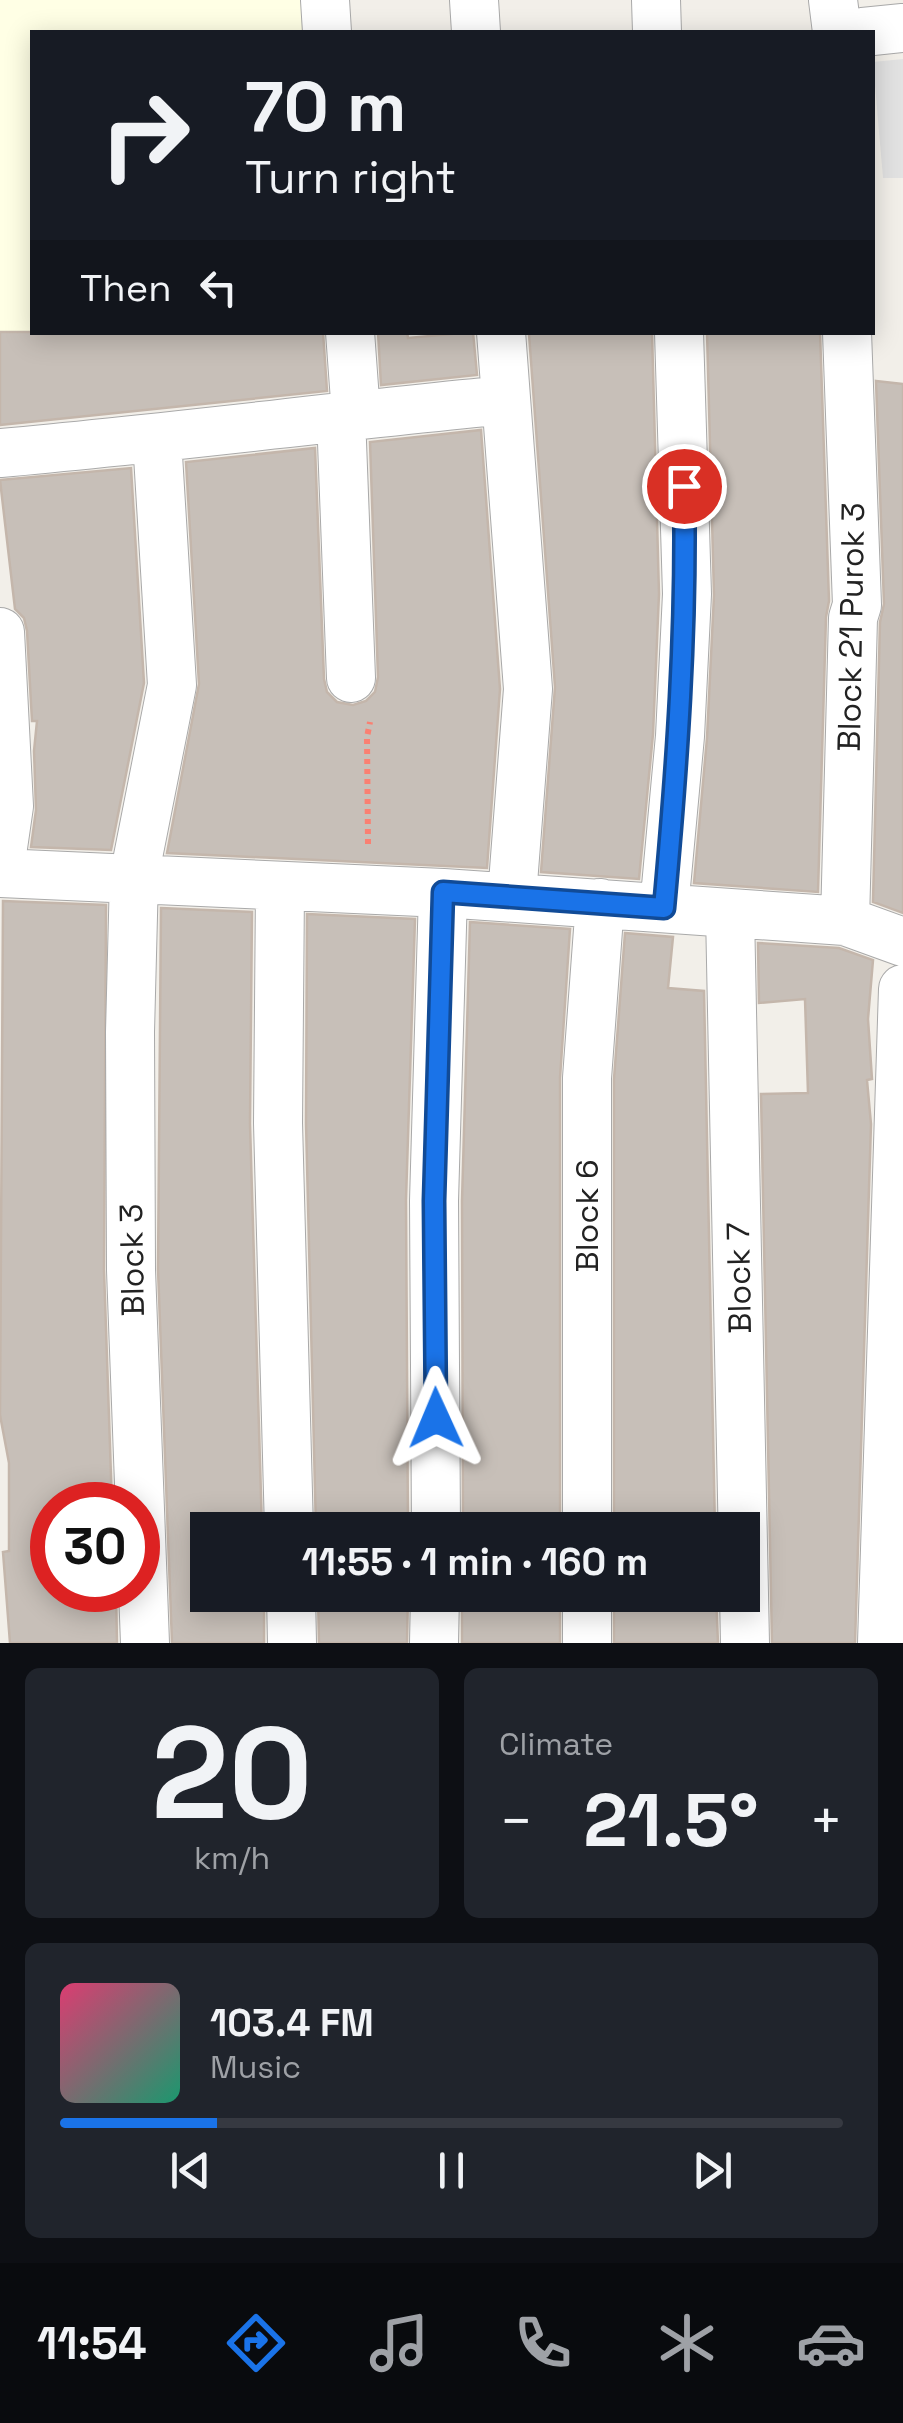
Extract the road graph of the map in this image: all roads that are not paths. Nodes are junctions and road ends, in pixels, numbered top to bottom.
1 (325, 0) edge
2 (474, 0) edge
3 (656, 0) edge
4 (834, 0) edge
5 (903, 28) edge
6 (328, 30) edge
7 (476, 30) edge
8 (658, 30) edge
9 (836, 30) edge
10 (875, 31) edge
11 (350, 335) edge
12 (679, 335) edge
13 (847, 335) edge
14 (502, 342) edge
15 (506, 400) junction
16 (349, 415) junction
17 (157, 440) junction
18 (0, 453) edge
19 (0, 632) edge
20 (350, 678) dead end
21 (0, 871) edge
22 (134, 876) junction
23 (280, 888) junction
24 (443, 892) junction
25 (512, 896) junction
26 (600, 903) junction
27 (664, 908) junction
28 (730, 913) junction
29 (845, 921) junction
30 (903, 942) edge
31 (903, 988) edge
32 (289, 1512) edge
33 (436, 1512) edge
34 (587, 1512) edge
35 (291, 1612) edge
36 (435, 1612) edge
37 (587, 1612) edge
38 (145, 1643) edge
39 (292, 1643) edge
40 (434, 1643) edge
41 (587, 1643) edge
42 (745, 1643) edge
43 (882, 1643) edge

1 - 6 street
2 - 7 street
3 - 8 street
4 - 9 street
5 - 10 street
11 - 16 street
12 - 27 street
13 - 29 street, Block 21 Purok 3
14 - 15 street
15 - 16 street
15 - 25 street
16 - 17 street
16 - 20 street
17 - 18 street
17 - 22 street, Block 3
19 - 21 street
21 - 22 street
22 - 23 street
22 - 38 street, Block 3
23 - 24 street
23 - 32 street
24 - 25 street
24 - 33 street
25 - 26 street
26 - 27 street
26 - 34 street, Block 6
27 - 28 street
28 - 29 street
28 - 42 street, Block 7
29 - 30 street
31 - 43 street
35 - 39 street
36 - 40 street
37 - 41 street

